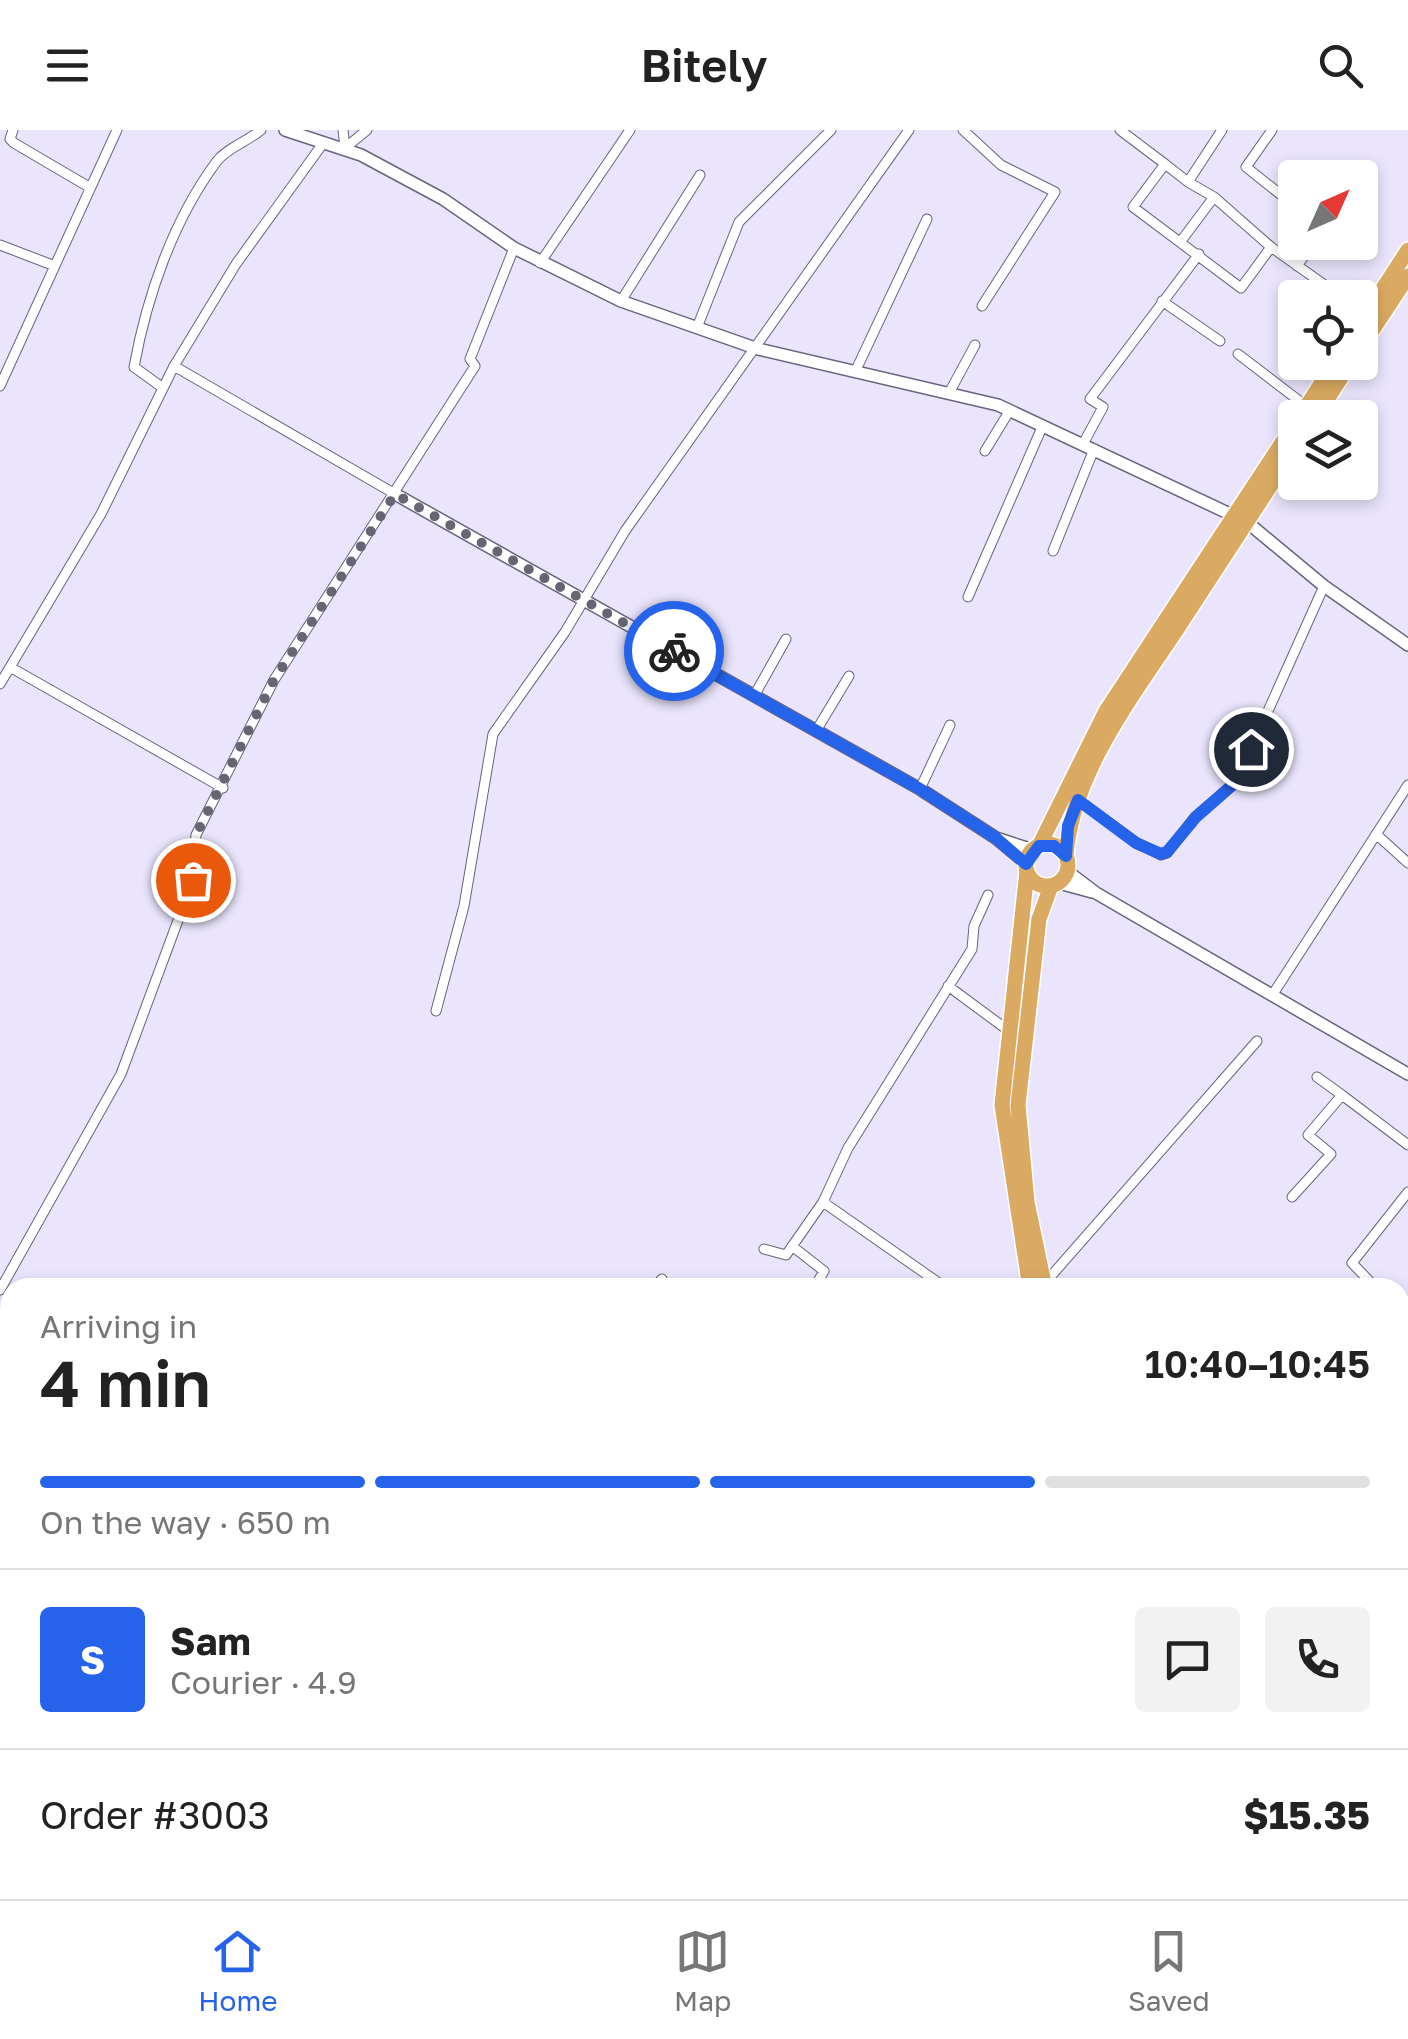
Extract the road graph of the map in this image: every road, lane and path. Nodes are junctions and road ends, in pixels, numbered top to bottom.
1 (13, 130) edge
2 (118, 130) edge
3 (261, 130) edge
4 (285, 130) edge
5 (343, 130) edge
6 (367, 130) edge
7 (630, 130) edge
8 (831, 130) edge
9 (909, 130) edge
10 (963, 130) edge
11 (1120, 130) edge
12 (1222, 130) edge
13 (1272, 130) edge
14 (324, 142) junction
15 (346, 148) junction
16 (1165, 164) junction
17 (700, 176) dead end
18 (1188, 182) junction
19 (89, 186) junction
20 (1278, 192) edge
21 (1214, 197) junction
22 (927, 219) dead end
23 (1181, 241) junction
24 (0, 245) edge
25 (1271, 247) junction
26 (514, 248) junction
27 (1408, 250) edge
28 (1199, 254) junction
29 (1301, 260) edge
30 (540, 263) junction
31 (55, 266) junction
32 (1297, 266) junction
33 (1408, 276) edge
34 (1317, 280) edge
35 (1378, 293) edge
36 (621, 301) junction
37 (1162, 301) junction
38 (982, 306) dead end
39 (1378, 322) edge
40 (698, 326) junction
41 (1220, 341) dead end
42 (975, 345) dead end
43 (758, 349) junction
44 (1238, 354) dead end
45 (174, 366) junction
46 (855, 372) junction
47 (1335, 380) edge
48 (0, 386) edge
49 (163, 388) junction
50 (948, 393) junction
51 (1287, 400) edge
52 (1318, 400) edge
53 (1010, 410) junction
54 (1043, 426) junction
55 (1088, 447) junction
56 (984, 451) dead end
57 (1278, 458) edge
58 (1278, 470) edge
59 (395, 494) junction
60 (1240, 519) junction
61 (1054, 551) dead end
62 (1324, 586) junction
63 (968, 597) dead end
64 (583, 600) junction
65 (786, 639) dead end
66 (1408, 646) edge
67 (10, 667) junction
68 (849, 676) dead end
69 (0, 684) edge
70 (754, 696) junction
71 (950, 725) dead end
72 (816, 731) junction
73 (1408, 785) edge
74 (223, 788) junction
75 (920, 789) junction
76 (1078, 800) junction
77 (1376, 834) junction
78 (1031, 858) junction
79 (1408, 863) edge
80 (1061, 874) junction
81 (988, 895) dead end
82 (948, 986) junction
83 (1273, 994) junction
84 (436, 1011) dead end
85 (1009, 1031) junction
86 (1257, 1041) dead end
87 (1408, 1074) edge
88 (1317, 1076) dead end
89 (1342, 1095) junction
90 (1408, 1144) edge
91 (1408, 1192) edge
92 (1292, 1196) dead end
93 (823, 1202) junction
94 (792, 1246) junction
95 (764, 1249) dead end
96 (7, 1278) edge
97 (820, 1278) edge
98 (932, 1278) edge
99 (1038, 1278) edge
100 (1039, 1278) edge
101 (1047, 1278) edge
102 (1366, 1278) edge

1 - 19 street
2 - 19 street
3 - 49 street
4 - 14 street
5 - 15 street
6 - 15 street
7 - 30 street
8 - 40 street
9 - 43 street
10 - 38 street
11 - 16 street
12 - 18 street
13 - 20 street
14 - 15 street
14 - 45 street
15 - 26 street
16 - 18 street
16 - 23 street
17 - 36 street
18 - 21 street
19 - 31 street
21 - 23 street
21 - 25 street
22 - 46 street
23 - 28 street
24 - 31 street
25 - 28 street
25 - 32 street
26 - 30 street
26 - 59 street
27 - 35 highway
28 - 37 street
29 - 32 street
30 - 36 street
31 - 48 street
32 - 34 street
33 - 39 highway
36 - 40 street
37 - 41 street
37 - 55 street
40 - 43 street
42 - 50 street
43 - 46 street
43 - 64 street
44 - 51 street
45 - 49 street
45 - 59 street
46 - 50 street
47 - 52 highway
49 - 67 street
50 - 53 street
53 - 54 street
53 - 56 street
54 - 55 street
54 - 63 street
55 - 60 street
55 - 61 street
57 - 60 highway
58 - 60 highway
59 - 64 street
59 - 74 street
60 - 62 street
60 - 76 highway
60 - 78 highway
62 - 66 street
62 - 76 street
64 - 70 street
64 - 84 street
65 - 70 street
67 - 69 street
67 - 74 street
68 - 72 street
70 - 72 street
71 - 75 street
72 - 75 street
73 - 77 street
74 - 96 street
75 - 78 street
76 - 80 highway
77 - 79 street
77 - 83 street
78 - 80 highway
78 - 80 highway
78 - 85 highway
80 - 83 street
80 - 100 highway
81 - 82 street
82 - 85 street
82 - 93 street
83 - 87 street
85 - 99 highway
86 - 101 street
88 - 89 street
89 - 90 street
89 - 92 street
91 - 102 street
93 - 94 street
93 - 98 street
94 - 95 street
94 - 97 street

